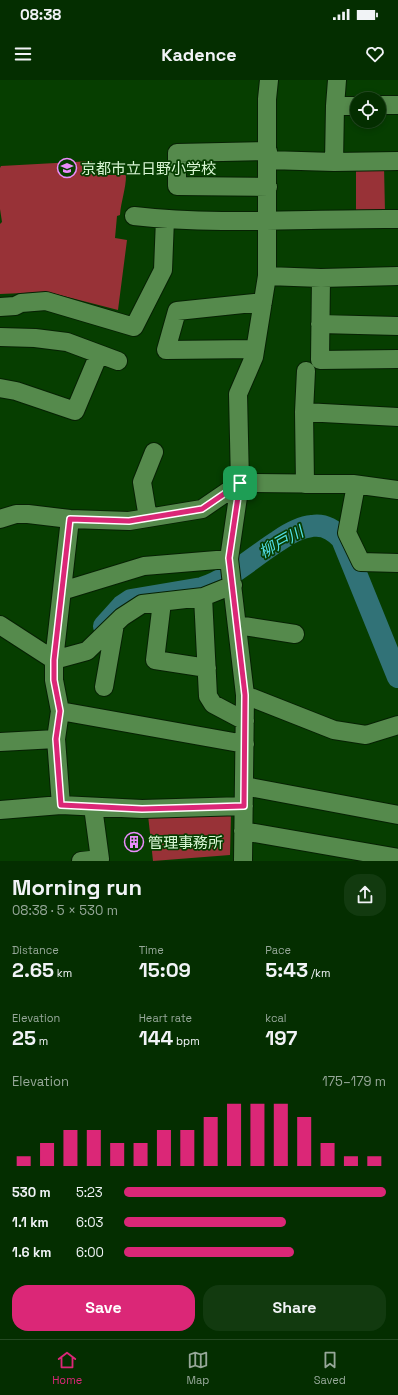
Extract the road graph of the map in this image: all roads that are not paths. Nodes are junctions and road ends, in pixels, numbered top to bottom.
1 (269, 80) edge
2 (337, 80) edge
3 (398, 105) edge
4 (335, 106) junction
5 (350, 106) edge
6 (386, 106) edge
7 (268, 156) junction
8 (398, 161) edge
9 (334, 162) junction
10 (268, 188) junction
11 (134, 216) dead end
12 (165, 219) junction
13 (398, 219) edge
14 (268, 221) junction
15 (267, 276) junction
16 (398, 276) edge
17 (321, 278) junction
18 (263, 302) junction
19 (0, 307) edge
20 (320, 324) junction
21 (398, 326) edge
22 (0, 337) edge
23 (255, 349) junction
24 (99, 354) junction
25 (398, 359) edge
26 (118, 361) dead end
27 (306, 371) dead end
28 (0, 388) edge
29 (304, 412) junction
30 (398, 417) edge
31 (154, 452) dead end
32 (240, 483) junction
33 (305, 484) junction
34 (356, 485) junction
35 (398, 490) edge
36 (148, 518) junction
37 (0, 519) edge
38 (70, 519) junction
39 (229, 558) junction
40 (398, 563) edge
41 (233, 585) junction
42 (62, 591) junction
43 (203, 597) junction
44 (162, 602) junction
45 (115, 624) junction
46 (237, 624) junction
47 (0, 625) edge
48 (295, 634) dead end
49 (54, 660) junction
50 (207, 668) junction
51 (104, 687) dead end
52 (245, 695) junction
53 (60, 711) junction
54 (245, 721) junction
55 (398, 725) edge
56 (56, 739) junction
57 (0, 742) edge
58 (245, 744) junction
59 (244, 786) junction
60 (61, 805) junction
61 (244, 806) junction
62 (93, 807) junction
63 (0, 812) edge
64 (398, 815) edge
65 (243, 832) junction
66 (398, 858) edge
67 (81, 861) edge
68 (243, 861) edge

1 - 7 street
2 - 4 street
3 - 6 street
4 - 5 street
4 - 9 street
7 - 9 street
7 - 10 street
7 - 10 street
8 - 9 street
10 - 14 street
11 - 12 street
12 - 14 street
12 - 19 street
13 - 14 street
14 - 15 street
15 - 17 street
15 - 18 street
16 - 17 street
17 - 20 street
18 - 23 street
18 - 23 street
20 - 21 street
20 - 25 street
22 - 24 street
23 - 32 street
24 - 26 street
24 - 28 street
27 - 29 street
29 - 30 street
29 - 33 street
31 - 36 street
32 - 33 street
32 - 36 street
32 - 39 street
33 - 34 street
34 - 35 street
34 - 40 street
36 - 38 street
37 - 38 street
38 - 42 street
39 - 41 street
39 - 42 street
41 - 43 street
41 - 46 street
42 - 49 street
43 - 44 street
43 - 50 street
44 - 45 street
44 - 50 street
45 - 49 street
45 - 51 street
46 - 48 street
46 - 52 street
47 - 49 street
49 - 53 street
50 - 54 street
52 - 54 street
52 - 55 street
53 - 56 street
53 - 58 street
54 - 58 street
56 - 57 street
56 - 60 street
58 - 59 street
59 - 61 street
59 - 64 street
60 - 62 street
60 - 63 street
61 - 62 street
61 - 65 street
62 - 67 street
65 - 66 street
65 - 68 street

